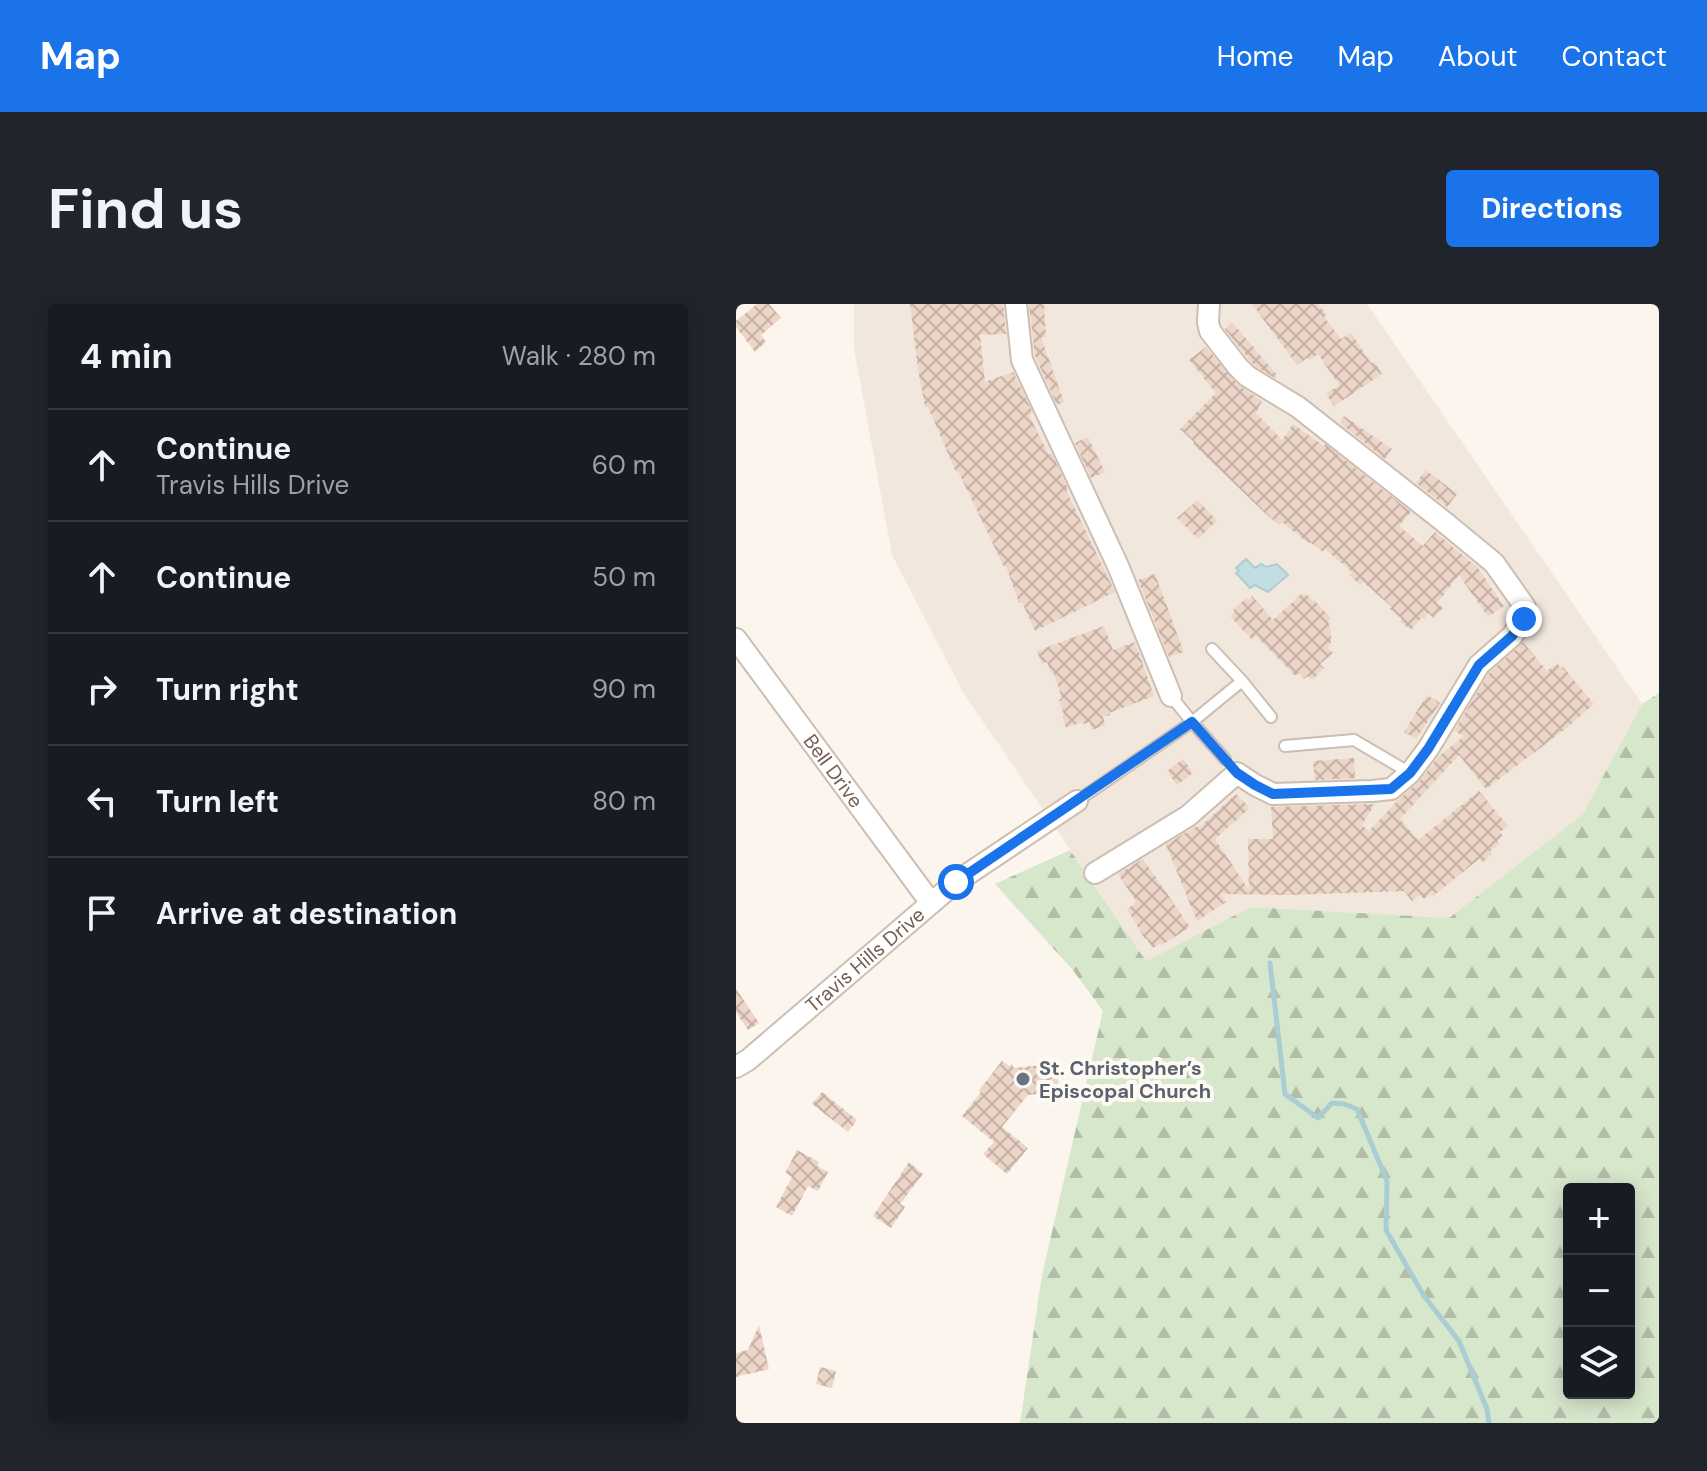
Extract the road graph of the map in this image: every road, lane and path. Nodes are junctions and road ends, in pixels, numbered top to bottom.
1 (1016, 304) edge
2 (1209, 304) edge
3 (736, 639) edge
4 (1212, 649) dead end
5 (1242, 681) junction
6 (1171, 696) joint
7 (1271, 717) dead end
8 (1192, 722) junction
9 (1285, 746) dead end
10 (1231, 766) junction
11 (1410, 773) junction
12 (1077, 801) joint
13 (1095, 873) dead end
14 (931, 903) junction
15 (736, 1067) edge

1 - 6 street
2 - 11 street
3 - 14 street, Bell Drive
4 - 5 lane
5 - 7 lane
5 - 8 lane
6 - 8 lane
8 - 10 lane
8 - 12 lane
9 - 11 lane
10 - 11 street
10 - 13 street
12 - 14 street, Travis Hills Drive
14 - 15 street, Travis Hills Drive

